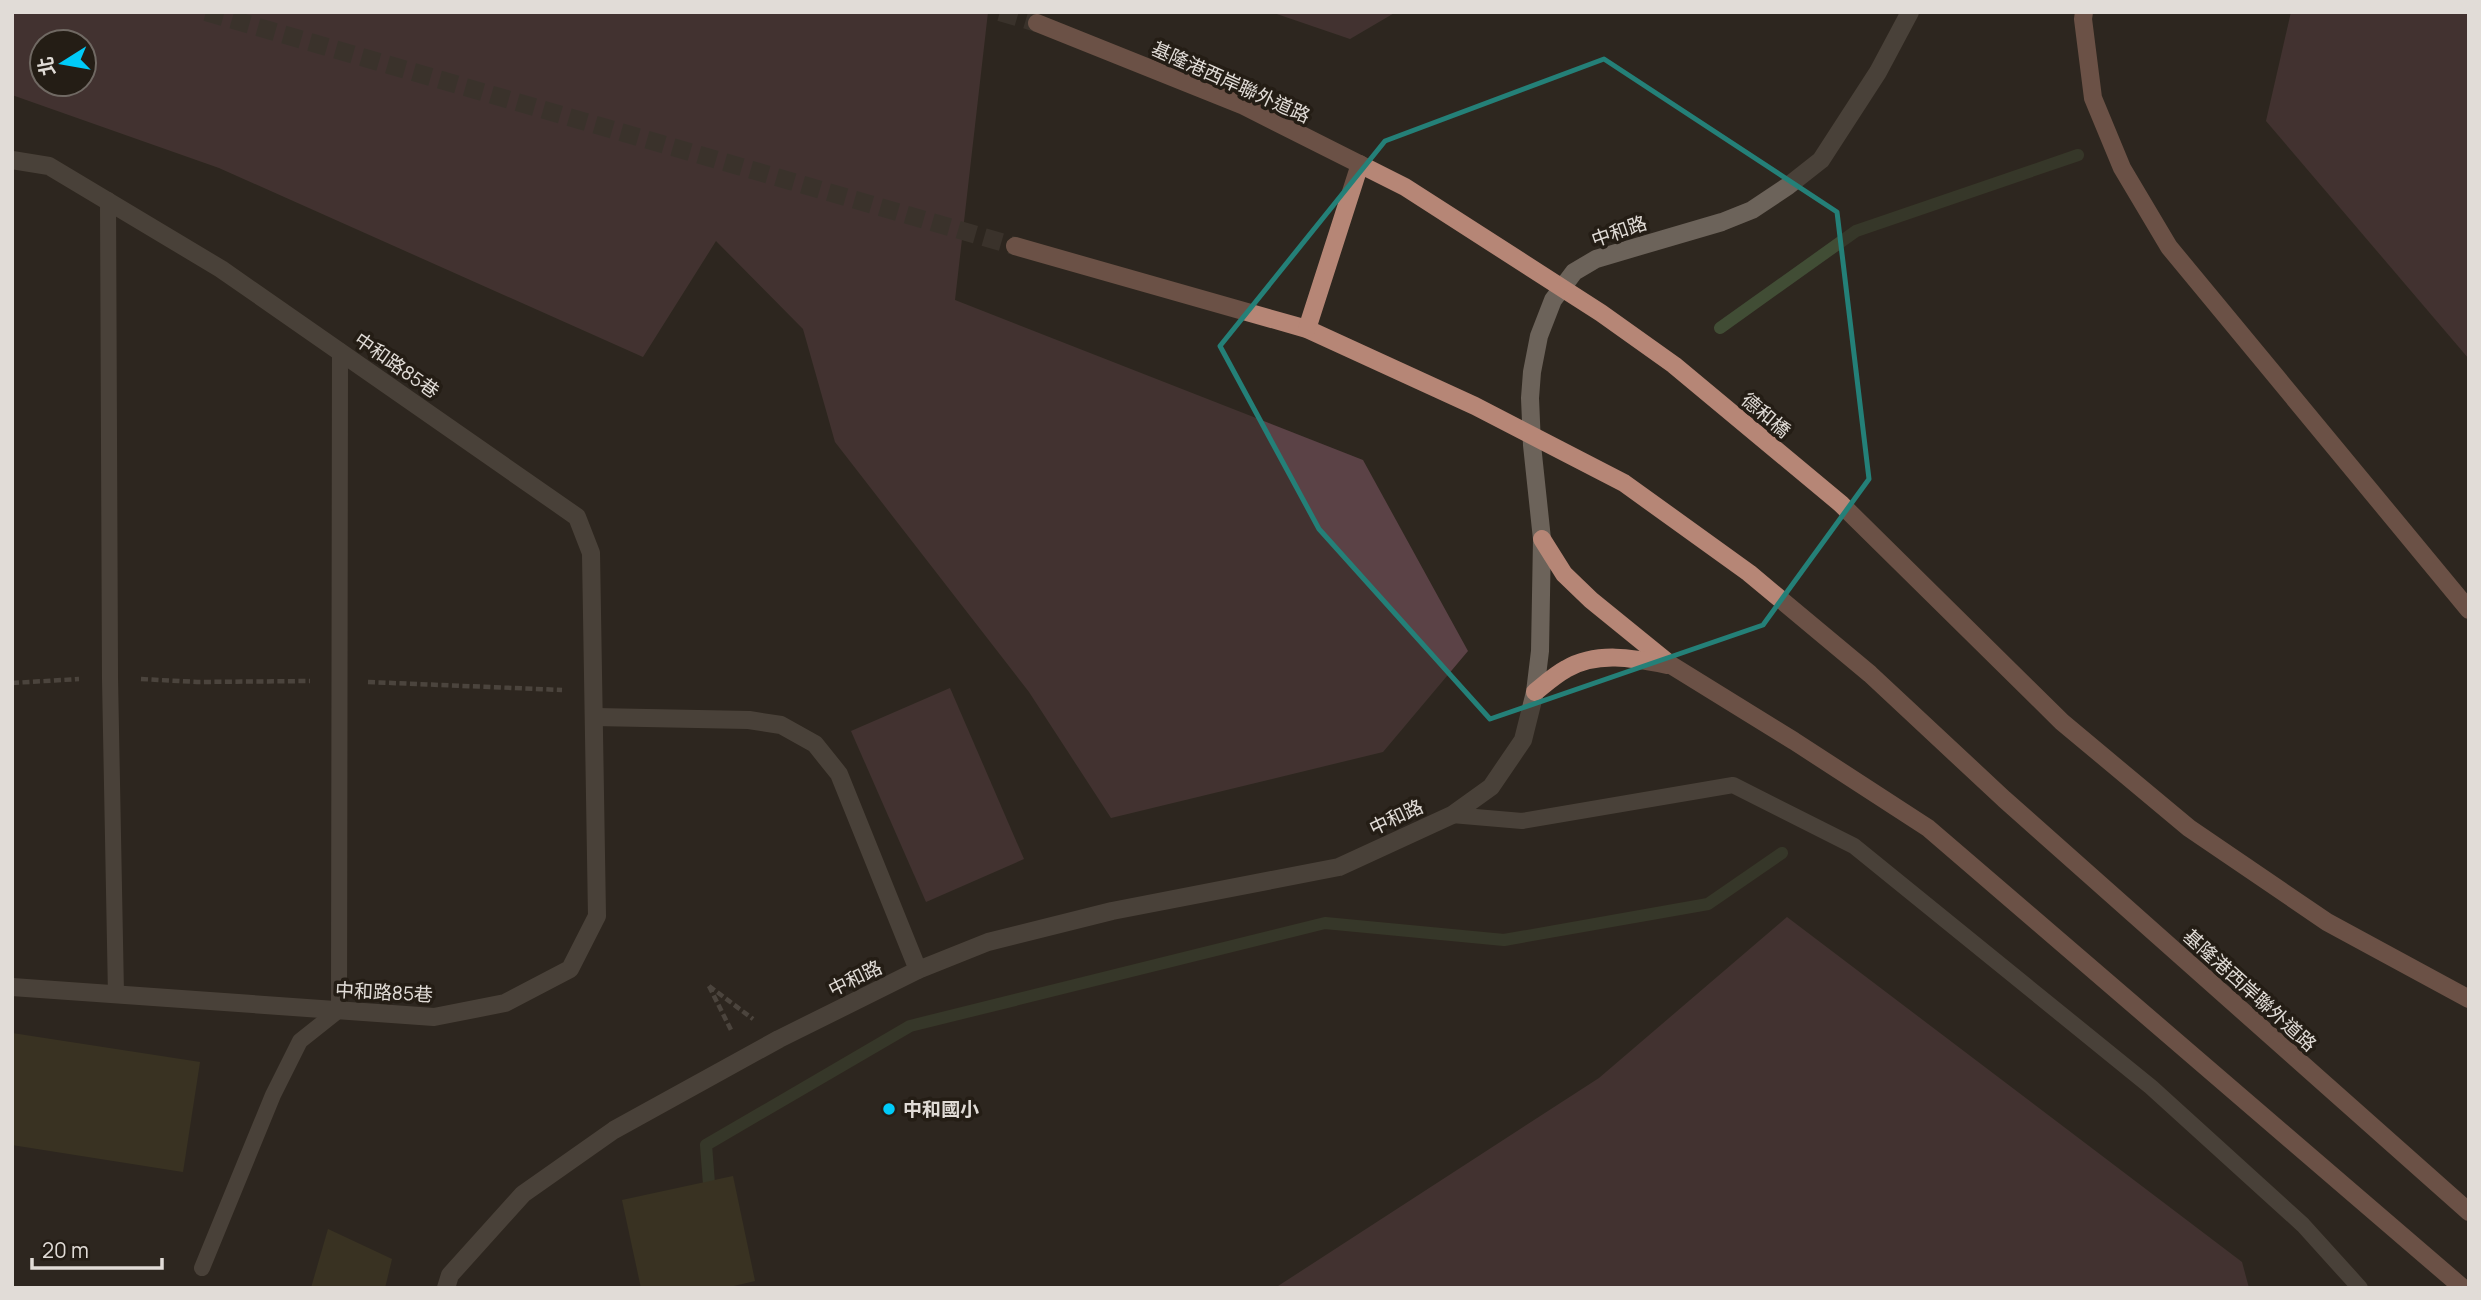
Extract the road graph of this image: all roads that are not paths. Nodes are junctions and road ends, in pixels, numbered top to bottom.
1 (1910, 12) edge
2 (2084, 12) edge
3 (1037, 23) tunnel mouth
4 (12, 160) edge
5 (1360, 164) junction
6 (1405, 187) joint
7 (108, 200) junction
8 (1015, 246) tunnel mouth
9 (1307, 330) junction
10 (340, 351) junction
11 (1542, 539) junction
12 (2469, 610) edge
13 (1671, 665) junction
14 (1535, 692) junction
15 (595, 717) junction
16 (1452, 815) junction
17 (918, 970) junction
18 (12, 987) edge
19 (116, 995) junction
20 (2469, 999) edge
21 (340, 1010) junction
22 (2469, 1212) edge
23 (202, 1268) dead end
24 (446, 1288) edge
25 (2360, 1288) edge
26 (2463, 1288) edge

1 - 11 street, 中和路
2 - 12 main road
3 - 5 main road, 基隆港西岸聯外道路
4 - 7 street, 中和路85巷
5 - 6 main road, 基隆港西岸聯外道路
5 - 9 main road
6 - 20 main road, 德和橋
7 - 10 street, 中和路85巷
7 - 19 lane
8 - 9 main road
9 - 22 main road, 基隆港西岸聯外道路
10 - 15 street, 中和路85巷
10 - 21 lane
11 - 13 main road
11 - 14 street, 中和路
13 - 14 main road
13 - 26 main road
14 - 16 street, 中和路
15 - 17 street
15 - 21 street, 中和路85巷
16 - 17 street, 中和路
16 - 25 lane
17 - 24 street, 中和路
18 - 19 street, 中和路85巷
19 - 21 street, 中和路85巷
21 - 23 lane

